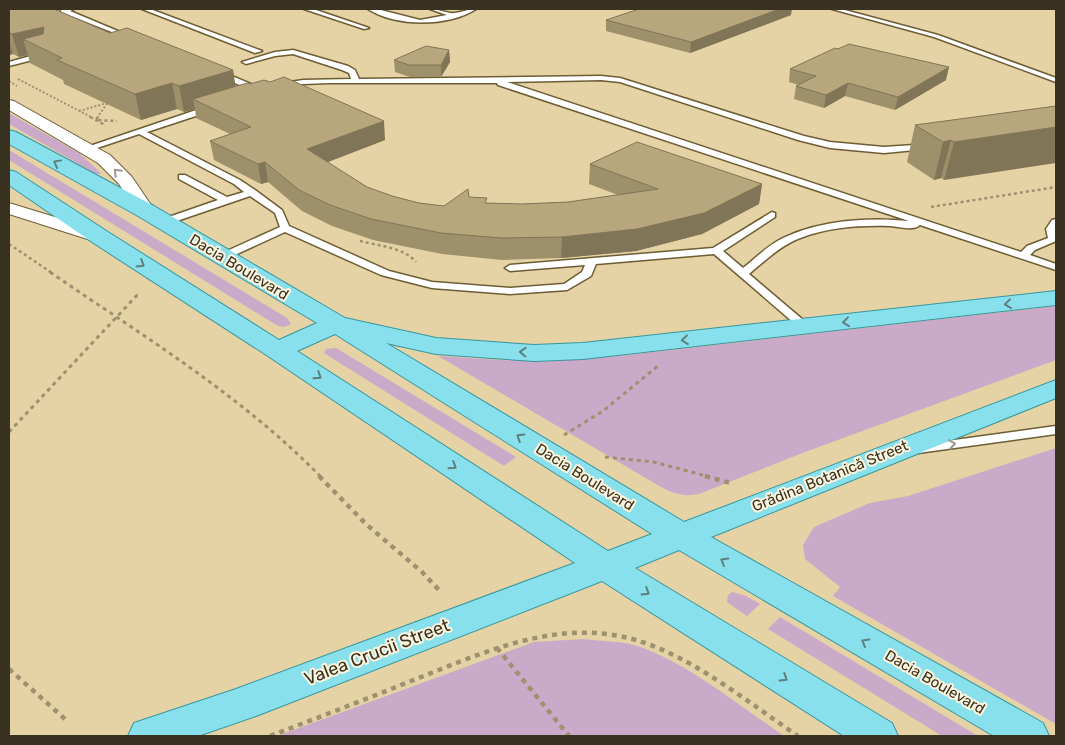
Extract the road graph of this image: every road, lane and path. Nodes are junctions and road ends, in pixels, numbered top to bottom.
1 (71, 9) edge
2 (145, 9) edge
3 (307, 9) edge
4 (371, 9) edge
5 (435, 9) edge
6 (473, 9) edge
7 (836, 9) edge
8 (453, 15) junction
9 (366, 28) dead end
10 (120, 34) junction
11 (105, 38) edge
12 (138, 41) edge
13 (258, 51) dead end
14 (46, 54) edge
15 (246, 62) dead end
16 (9, 64) edge
17 (210, 70) edge
18 (16, 78) dead end
19 (1056, 80) edge
20 (356, 81) junction
21 (494, 81) junction
22 (263, 91) junction
23 (254, 94) edge
24 (114, 101) edge
25 (108, 102) junction
26 (9, 104) edge
27 (66, 104) junction
28 (59, 106) dead end
29 (219, 106) edge
30 (79, 111) junction
31 (88, 116) junction
32 (81, 118) dead end
33 (96, 120) junction
34 (124, 121) dead end
35 (139, 132) junction
36 (9, 136) edge
37 (126, 136) junction
38 (938, 144) edge
39 (88, 148) junction
40 (9, 176) edge
41 (182, 177) dead end
42 (1056, 187) edge
43 (252, 192) junction
44 (227, 200) junction
45 (9, 208) edge
46 (894, 213) junction
47 (772, 216) dead end
48 (155, 217) junction
49 (1056, 222) edge
50 (285, 228) junction
51 (942, 229) junction
52 (100, 238) junction
53 (359, 240) dead end
54 (1054, 240) edge
55 (9, 244) edge
56 (716, 251) junction
57 (1023, 256) junction
58 (222, 257) junction
59 (592, 261) junction
60 (420, 264) dead end
61 (1056, 267) edge
62 (510, 268) dead end
63 (744, 273) junction
64 (140, 292) dead end
65 (1056, 298) edge
66 (115, 317) junction
67 (338, 324) junction
68 (805, 327) junction
69 (277, 350) junction
70 (660, 364) dead end
71 (1056, 388) edge
72 (1056, 430) edge
73 (9, 432) edge
74 (564, 435) dead end
75 (886, 454) junction
76 (602, 457) dead end
77 (734, 484) dead end
78 (681, 536) junction
79 (605, 566) junction
80 (439, 590) dead end
81 (497, 648) junction
82 (9, 669) edge
83 (65, 719) dead end
84 (148, 736) edge
85 (270, 736) edge
86 (569, 736) edge
87 (798, 736) edge
88 (878, 736) edge
89 (1029, 736) edge

1 - 10 lane
2 - 13 lane
3 - 9 lane
4 - 8 lane
5 - 8 lane
6 - 8 lane
7 - 19 lane
10 - 11 lane
10 - 12 lane
14 - 16 lane
15 - 20 lane
17 - 22 lane
18 - 27 path
20 - 21 lane
20 - 22 lane
21 - 38 lane
21 - 46 lane
22 - 23 lane
24 - 25 path
25 - 30 path
25 - 33 path
26 - 39 street, Dacia Boulevard
27 - 28 path
27 - 30 path
29 - 35 lane
30 - 31 path
31 - 32 path
31 - 33 path
33 - 34 path
33 - 37 path
35 - 37 lane
35 - 43 lane
48 -> 36 main road, Dacia Boulevard
37 - 39 lane
48 -> 39 street, Dacia Boulevard
40 - 52 main road
41 - 44 lane
42 - 46 path
43 - 44 lane
43 - 50 lane
44 - 48 lane
45 - 52 street
46 - 51 lane
47 - 56 lane
48 - 58 main road, Dacia Boulevard
49 - 54 lane
50 - 58 lane
50 - 59 lane
51 - 57 lane
51 - 63 lane
52 -> 69 main road
53 - 60 path
54 - 57 lane
55 - 66 path
56 - 59 lane
56 - 63 lane
57 - 61 lane
58 - 67 main road, Dacia Boulevard
59 - 62 lane
63 - 68 lane
64 - 66 path
65 -> 68 main road
66 - 73 path
66 - 80 path
68 -> 67 main road
67 - 69 main road
78 -> 67 main road, Dacia Boulevard
69 -> 79 main road
70 - 74 path
71 - 75 main road, Grădina Botanică Street
75 -> 72 lane
75 - 78 main road, Grădina Botanică Street
76 - 77 path
78 - 79 main road, Grădina Botanică Street
89 -> 78 main road, Dacia Boulevard
79 - 84 main road, Valea Crucii Street
79 -> 88 main road
81 - 85 path
81 - 86 path
81 - 87 path
82 - 83 path

